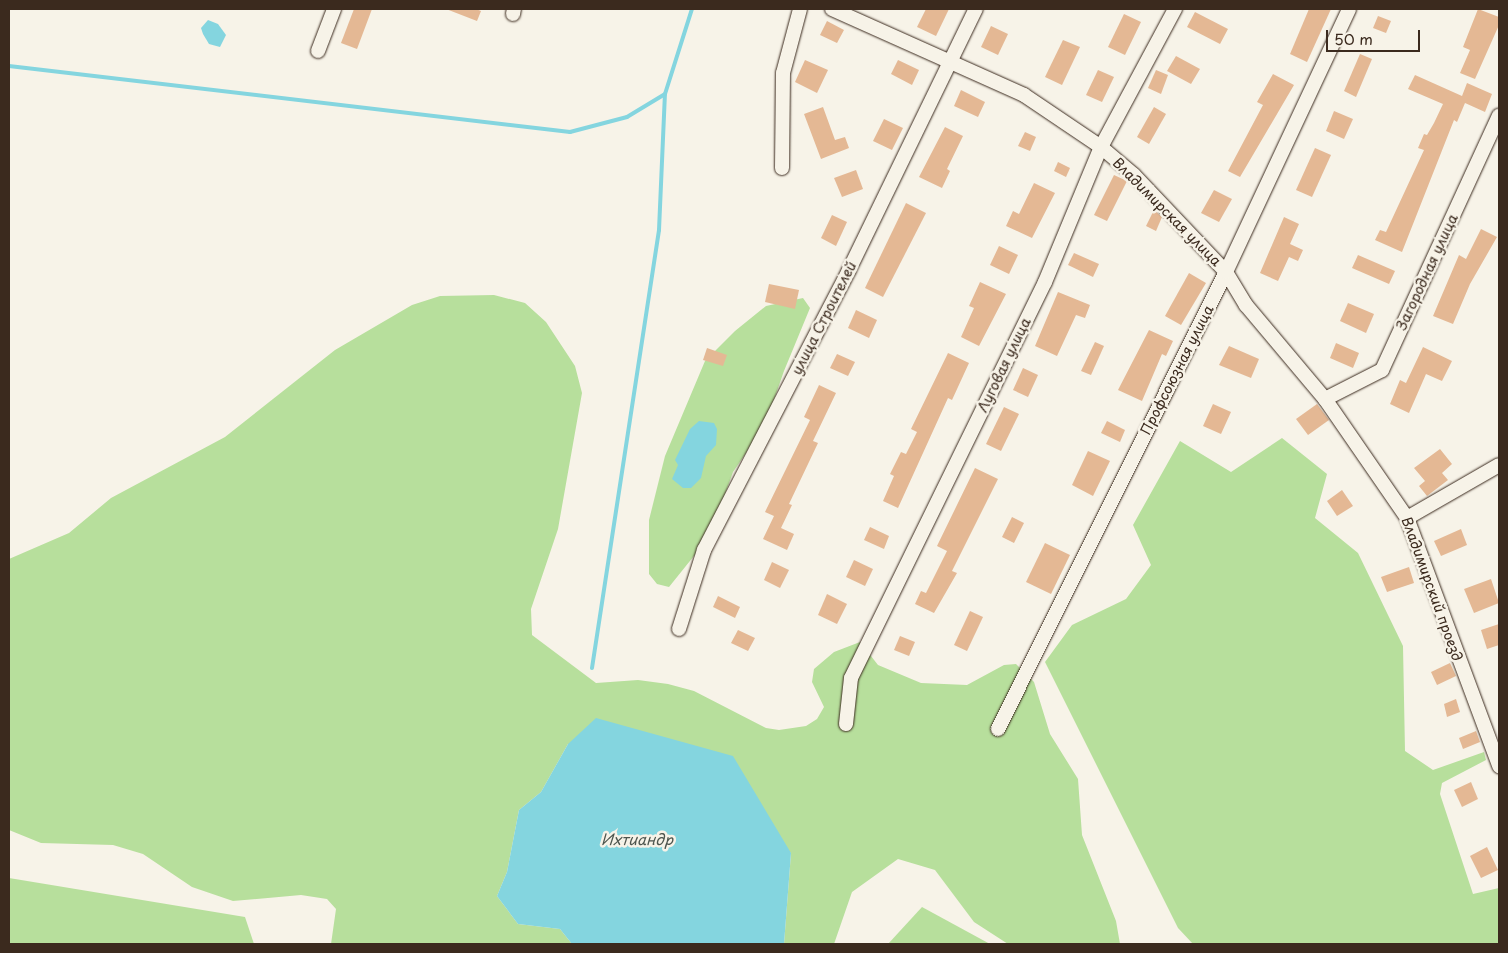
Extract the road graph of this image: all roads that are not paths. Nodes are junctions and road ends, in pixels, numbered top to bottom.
1 (334, 9) edge
2 (800, 9) edge
3 (832, 9) edge
4 (976, 9) edge
5 (1175, 9) edge
6 (1349, 9) edge
7 (318, 51) dead end
8 (952, 64) junction
9 (1499, 116) edge
10 (1101, 147) junction
11 (782, 168) dead end
12 (1226, 272) junction
13 (1325, 400) junction
14 (1499, 465) edge
15 (1407, 518) junction
16 (679, 629) dead end
17 (846, 724) dead end
18 (998, 729) dead end
19 (1499, 766) edge

1 - 7 street
2 - 11 street
3 - 8 street, Владимирская улица
4 - 8 street, улица Строителей
5 - 10 street, Луговая улица
6 - 12 street, Профсоюзная улица
8 - 10 street, Владимирская улица
8 - 16 street, улица Строителей
9 - 13 street, Загородная улица
10 - 12 street, Владимирская улица
10 - 17 street, Луговая улица
12 - 13 street, Владимирская улица
12 - 18 street, Профсоюзная улица
13 - 15 street, Владимирский проезд
14 - 15 street
15 - 19 street, Владимирский проезд

